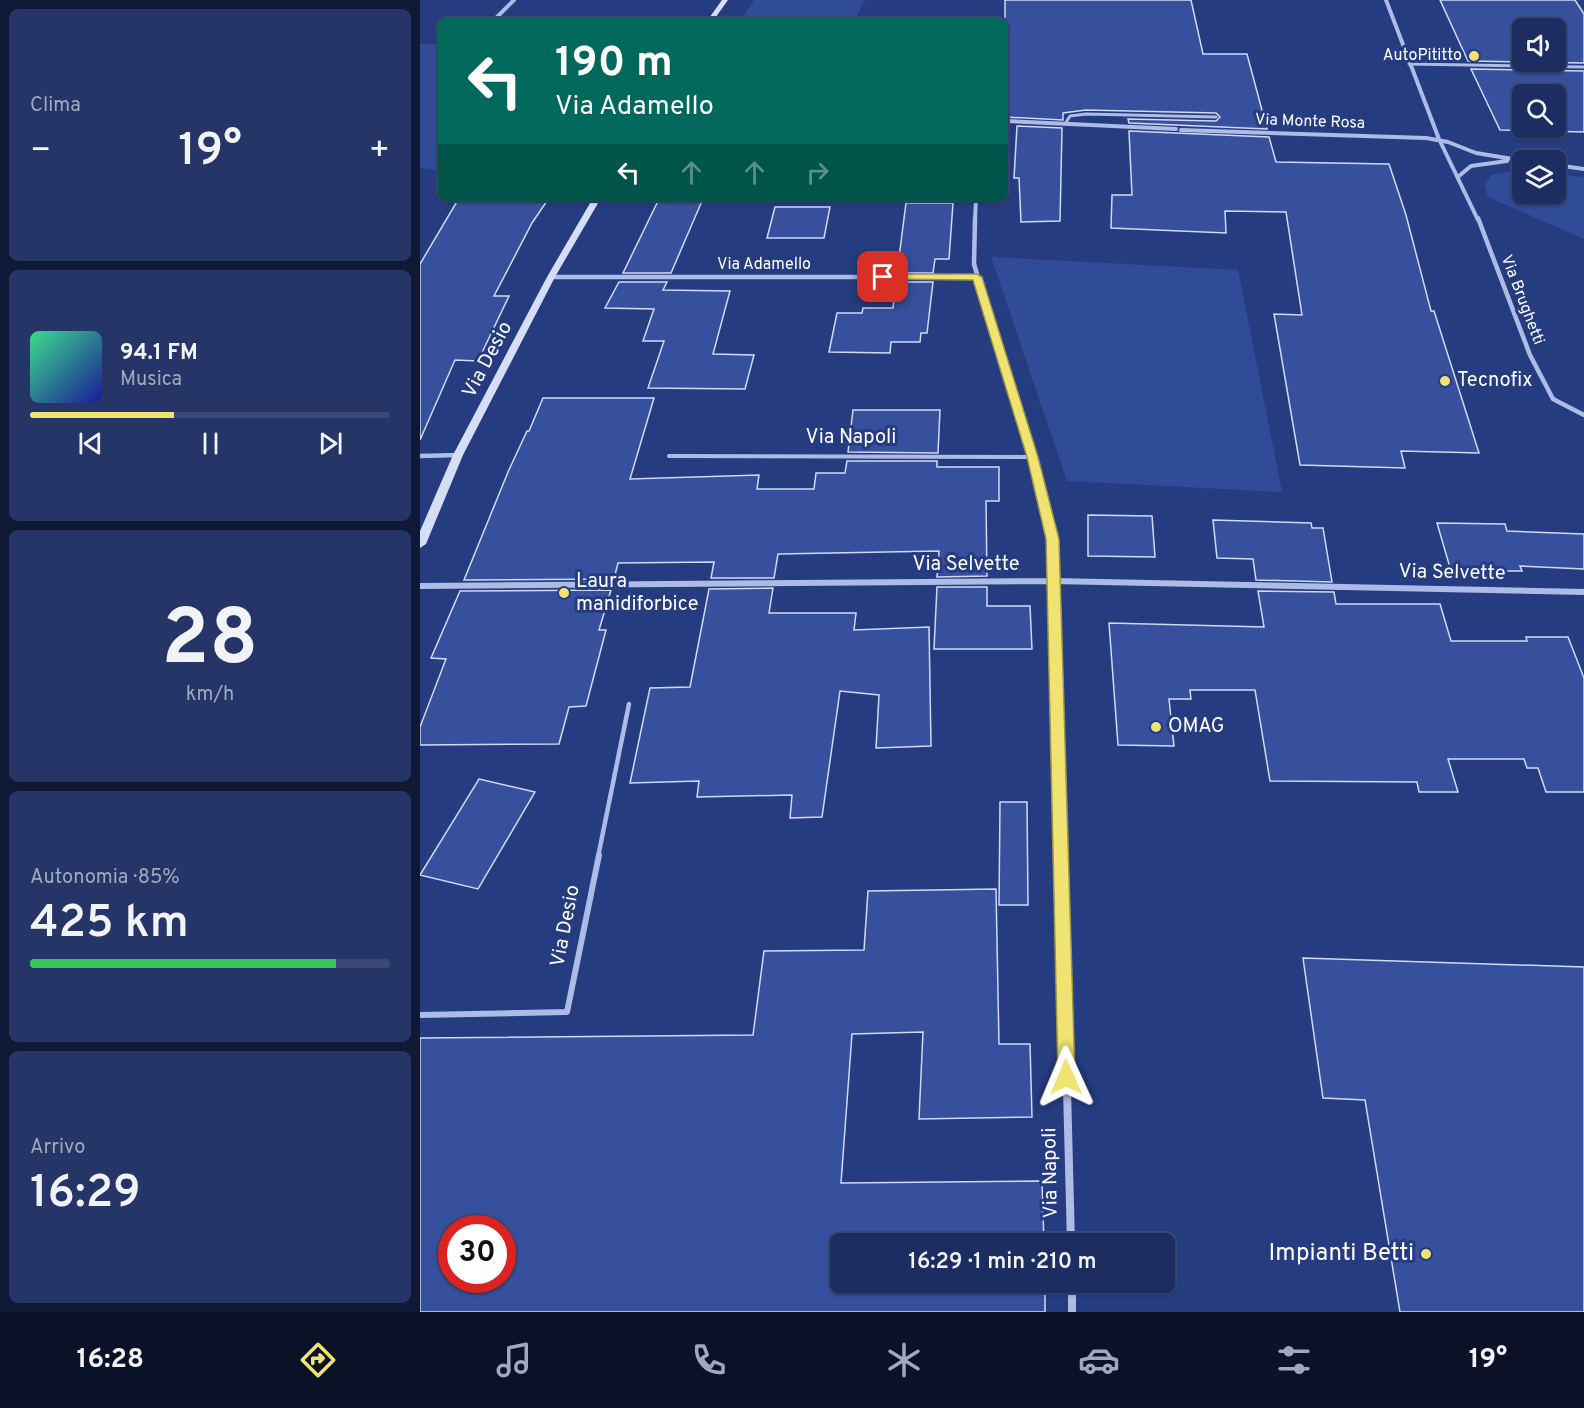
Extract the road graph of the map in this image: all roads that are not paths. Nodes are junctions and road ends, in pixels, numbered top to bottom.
1 (514, 0) edge
2 (725, 0) edge
3 (1386, 0) edge
4 (496, 18) edge
5 (712, 18) edge
6 (1409, 64) junction
7 (1584, 67) edge
8 (1215, 117) dead end
9 (1008, 121) edge
10 (1065, 124) junction
11 (1439, 139) junction
12 (1512, 159) edge
13 (1512, 161) edge
14 (1566, 166) edge
15 (1584, 169) edge
16 (1459, 176) junction
17 (595, 201) edge
18 (976, 201) edge
19 (552, 277) junction
20 (977, 277) junction
21 (1584, 415) edge
22 (458, 455) junction
23 (420, 456) edge
24 (669, 456) dead end
25 (1032, 457) junction
26 (420, 544) edge
27 (1053, 581) junction
28 (420, 586) edge
29 (1584, 592) edge
30 (629, 704) dead end
31 (420, 1015) edge
32 (1071, 1233) edge
33 (1072, 1293) edge
34 (1072, 1312) edge

1 - 4 street
2 - 5 street
3 - 6 street, Via Brughetti
6 - 7 lane
6 - 11 street, Via Brughetti
8 - 10 lane, Via Monte Rosa
9 - 10 street, Via Monte Rosa
10 - 11 street, Via Monte Rosa
11 - 12 street
11 - 16 street, Via Brughetti
13 - 16 street
14 - 15 street
16 - 21 street, Via Brughetti
17 - 19 street, Via Desio
18 - 20 street, Via Napoli
19 - 20 street, Via Adamello
19 - 22 street, Via Desio
20 - 25 street, Via Napoli
22 - 23 street
22 - 26 street, Via Desio
24 - 25 lane, Via Napoli
25 - 27 street, Via Napoli
27 - 28 street, Via Selvette
27 - 29 street, Via Selvette
27 - 32 street, Via Napoli
30 - 31 lane, Via Desio
33 - 34 street

